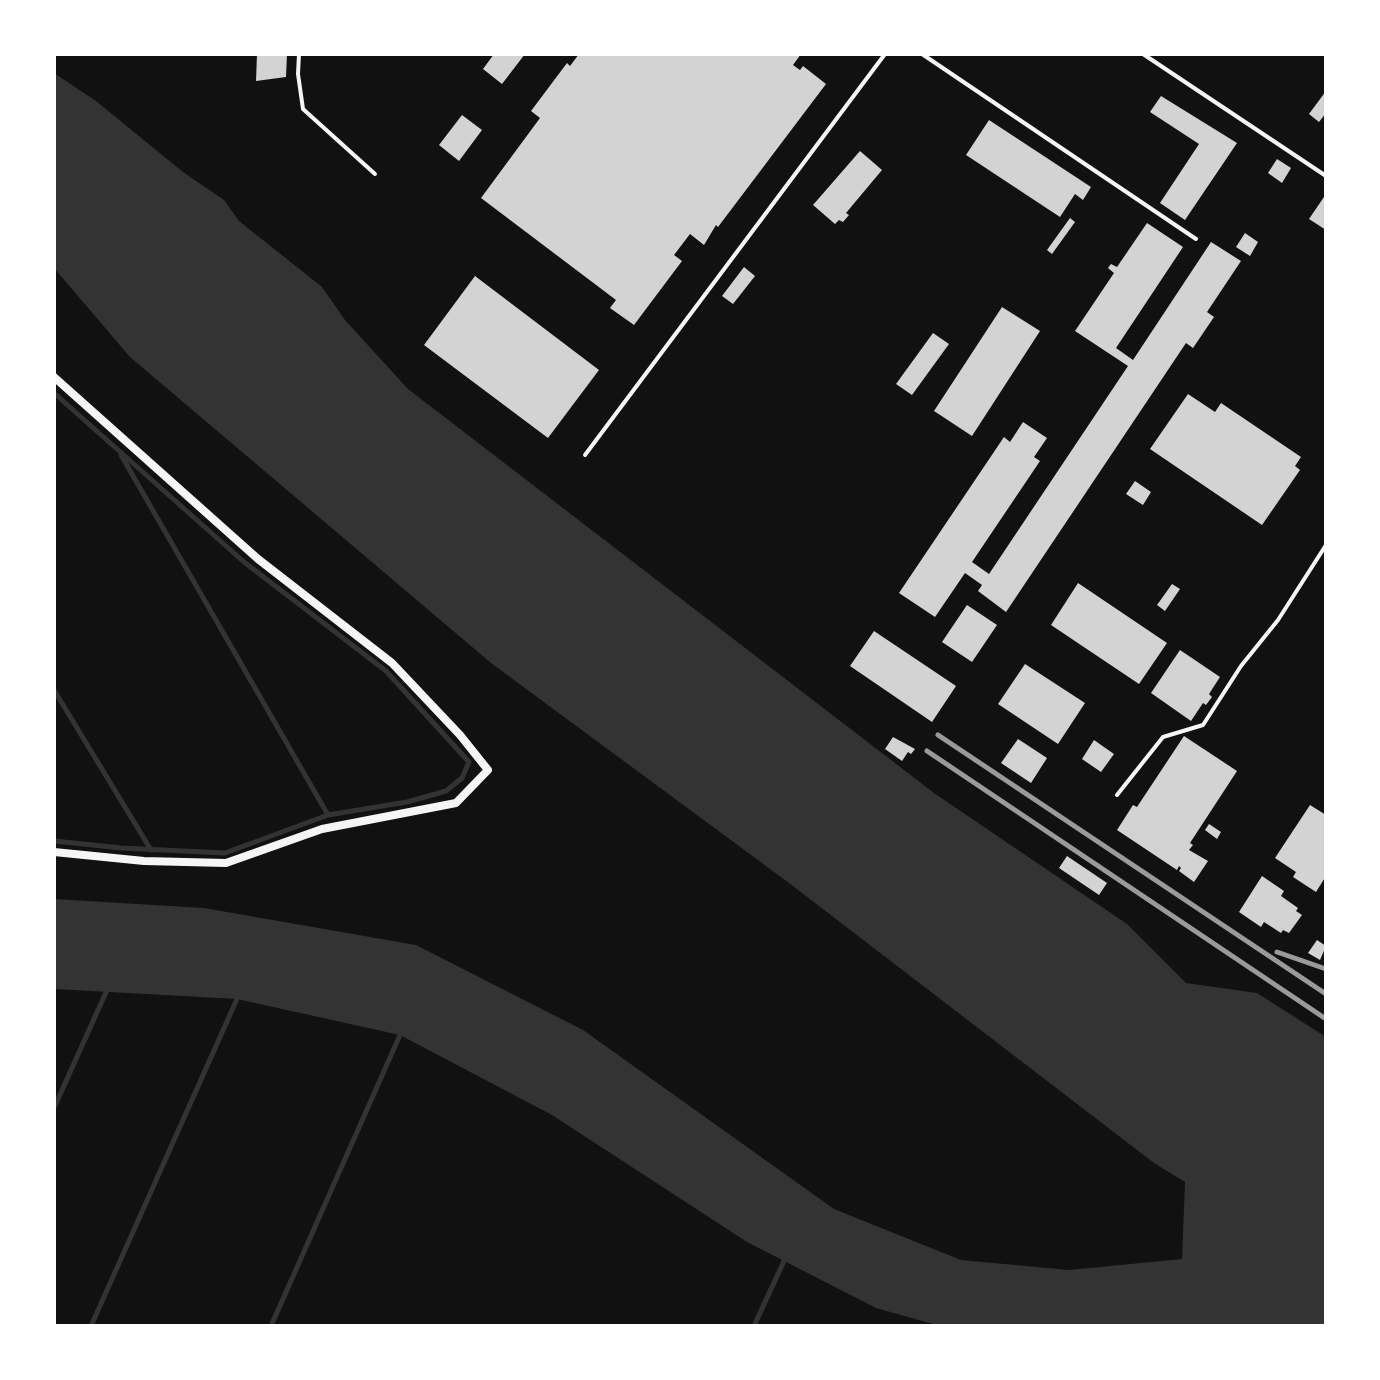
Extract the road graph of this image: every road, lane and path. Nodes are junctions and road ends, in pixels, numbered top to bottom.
1 (299, 54) edge
2 (885, 54) edge
3 (922, 54) edge
4 (1143, 54) edge
5 (375, 174) dead end
6 (1326, 176) edge
7 (1196, 239) dead end
8 (54, 377) edge
9 (585, 455) dead end
10 (1326, 545) edge
11 (1117, 795) dead end
12 (54, 852) edge

1 - 5 lane
2 - 9 lane
3 - 7 lane
4 - 6 lane
8 - 12 street
10 - 11 lane

